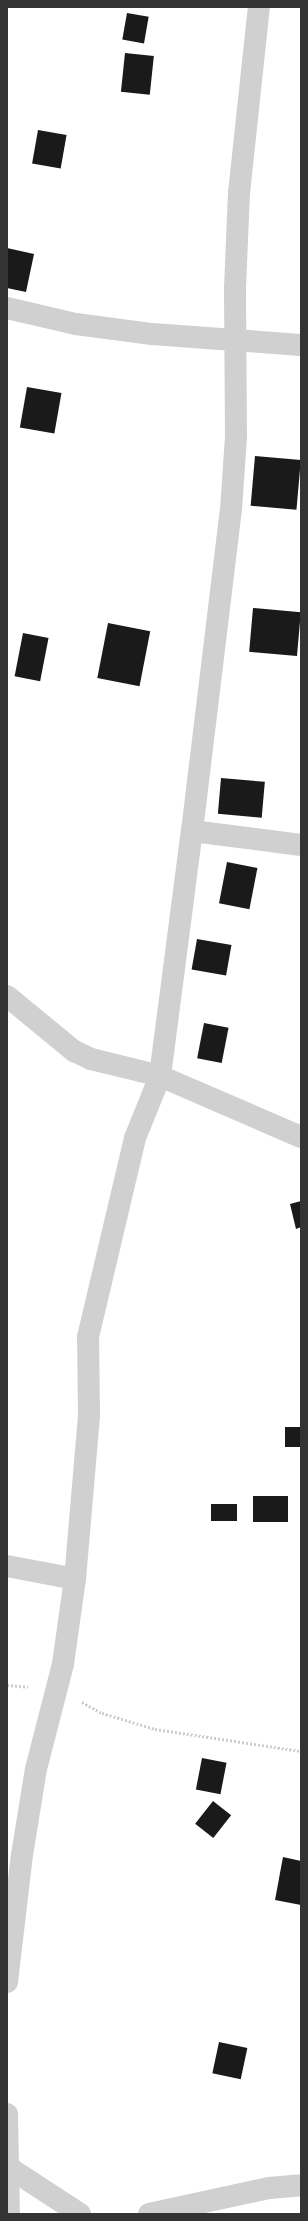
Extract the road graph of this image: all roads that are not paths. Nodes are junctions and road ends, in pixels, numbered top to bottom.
1 (259, 7) edge
2 (7, 308) edge
3 (236, 342) junction
4 (301, 345) edge
5 (192, 831) junction
6 (301, 845) edge
7 (7, 996) edge
8 (160, 1076) junction
9 (301, 1137) edge
10 (7, 1566) edge
11 (75, 1579) junction
12 (7, 1982) edge
13 (7, 2114) edge
14 (8, 2167) edge
15 (301, 2185) edge
16 (9, 2214) edge
17 (80, 2214) edge
18 (149, 2214) edge

1 - 3 street
2 - 3 street
3 - 4 street
3 - 5 street
5 - 6 street
5 - 8 street
7 - 8 street
8 - 9 street
8 - 11 street
10 - 11 street
11 - 12 street
13 - 14 street
14 - 16 street
14 - 17 street
15 - 18 street

